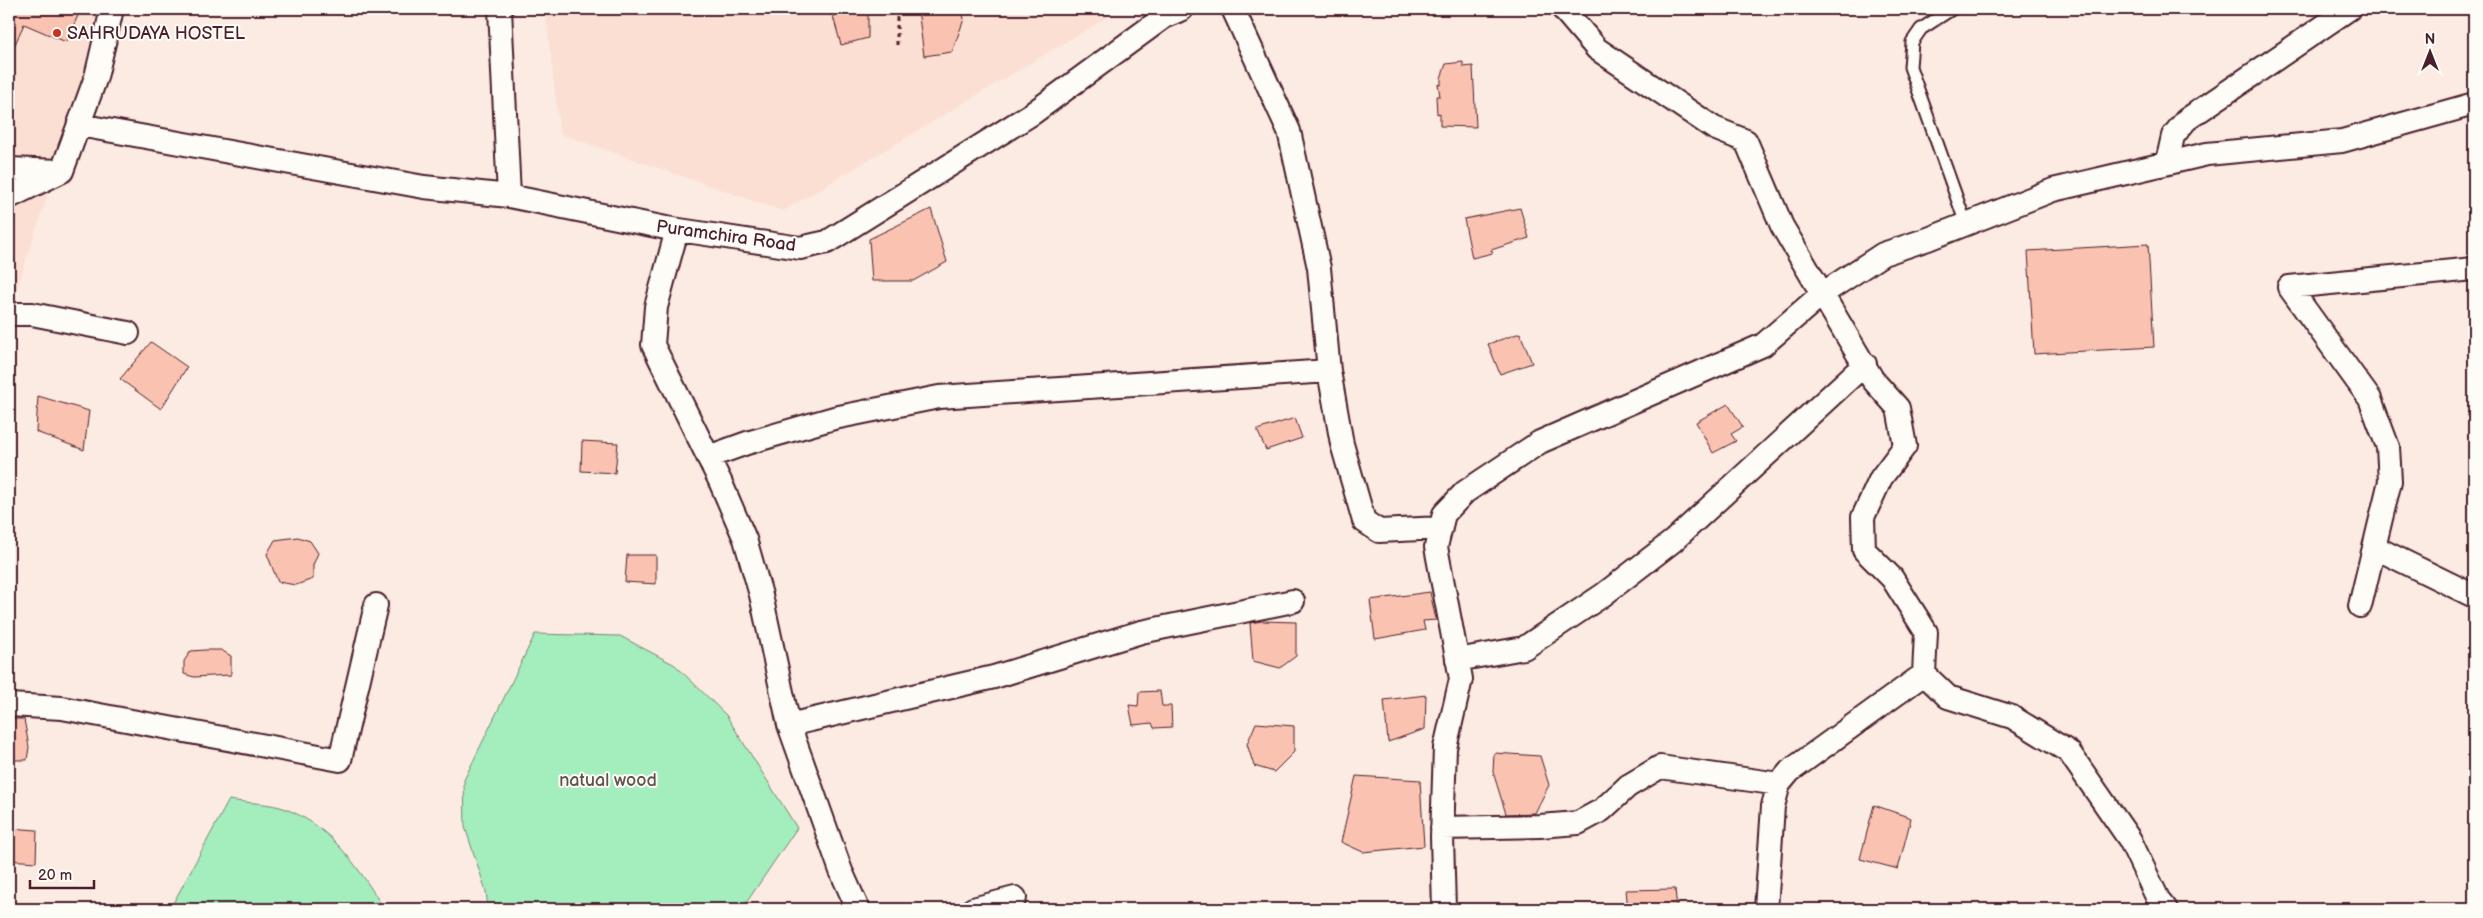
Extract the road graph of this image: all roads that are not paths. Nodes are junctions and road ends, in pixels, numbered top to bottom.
1 (112, 9) edge
2 (500, 9) edge
3 (1182, 9) edge
4 (1233, 9) edge
5 (1563, 9) edge
6 (1952, 9) edge
7 (2350, 9) edge
8 (2474, 104) edge
9 (79, 125) junction
10 (2167, 164) junction
11 (9, 169) edge
12 (62, 171) junction
13 (509, 196) junction
14 (9, 197) edge
15 (1966, 224) junction
16 (677, 230) junction
17 (2474, 269) edge
18 (1822, 294) junction
19 (9, 314) edge
20 (128, 334) dead end
21 (1865, 364) junction
22 (1329, 370) junction
23 (708, 457) junction
24 (1441, 528) junction
25 (2374, 547) junction
26 (2474, 596) edge
27 (1293, 601) dead end
28 (376, 605) dead end
29 (2360, 606) dead end
30 (1457, 660) junction
31 (1924, 674) junction
32 (9, 705) edge
33 (789, 725) junction
34 (1779, 784) junction
35 (1442, 828) junction
36 (1015, 898) dead end
37 (858, 909) edge
38 (973, 909) edge
39 (1444, 909) edge
40 (1766, 909) edge
41 (2166, 909) edge

1 - 9 street
2 - 13 street
3 - 16 street, Puramchira Road
4 - 22 street
5 - 18 street
6 - 15 lane
7 - 10 street
8 - 10 street
9 - 12 street
9 - 13 street, Puramchira Road
10 - 15 street
11 - 12 street
12 - 14 street
13 - 16 street, Puramchira Road
15 - 18 street
16 - 23 street
17 - 25 street
18 - 21 street
18 - 24 street
19 - 20 street
21 - 30 street
21 - 31 street
22 - 23 street
22 - 24 street
23 - 33 street
24 - 30 street
25 - 26 street
25 - 29 street
27 - 33 street
28 - 32 street
30 - 35 street
31 - 34 street
31 - 41 street
33 - 37 street
34 - 35 street
34 - 40 street
35 - 39 street
36 - 38 street

